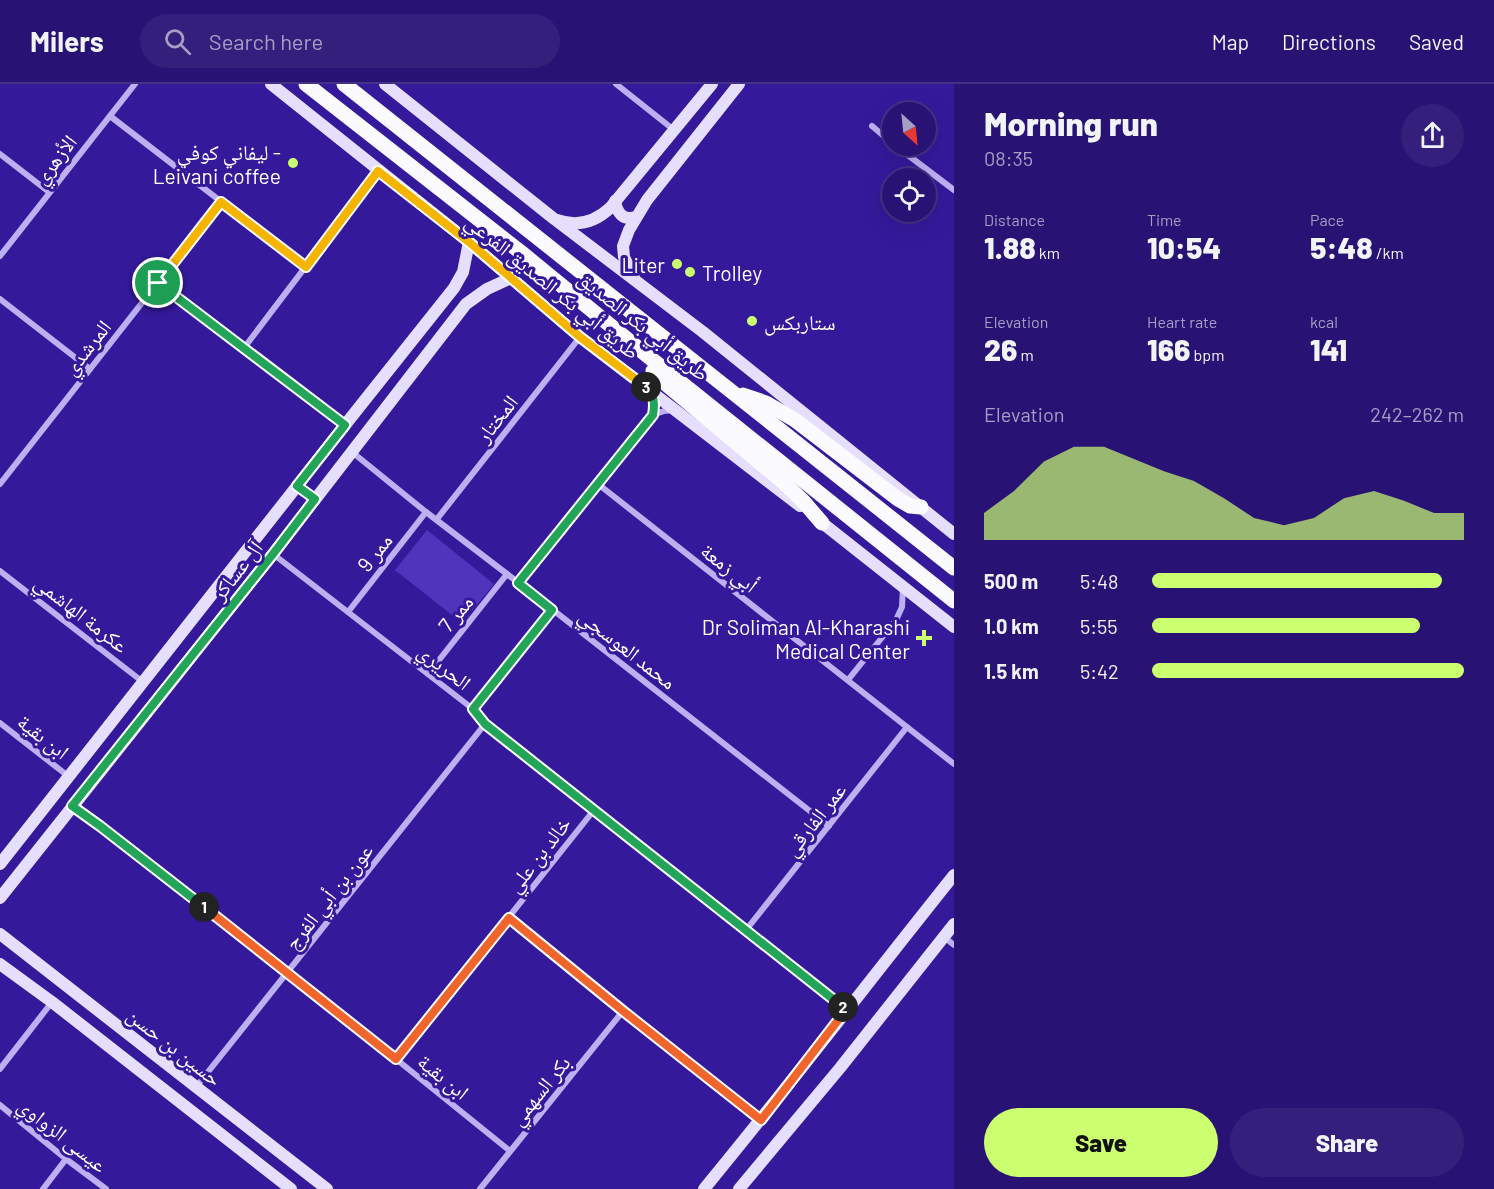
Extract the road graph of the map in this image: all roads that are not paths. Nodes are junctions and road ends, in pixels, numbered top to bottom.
1 (135, 84) edge
2 (271, 84) edge
3 (306, 84) edge
4 (344, 84) edge
5 (385, 84) edge
6 (616, 84) edge
7 (712, 84) edge
8 (739, 84) edge
9 (110, 116) junction
10 (872, 126) dead end
11 (675, 130) junction
12 (882, 134) edge
13 (0, 154) edge
14 (909, 156) edge
15 (378, 171) junction
16 (954, 190) edge
17 (49, 192) junction
18 (615, 201) junction
19 (221, 202) junction
20 (636, 217) junction
21 (553, 218) junction
22 (469, 242) junction
23 (0, 256) edge
24 (306, 267) junction
25 (511, 278) junction
26 (636, 281) junction
27 (158, 283) junction
28 (454, 288) junction
29 (0, 299) edge
30 (466, 304) junction
31 (580, 337) junction
32 (244, 348) junction
33 (649, 357) junction
34 (90, 369) junction
35 (650, 390) junction
36 (733, 392) junction
37 (675, 410) junction
38 (653, 415) junction
39 (345, 425) junction
40 (351, 451) junction
41 (0, 484) edge
42 (598, 484) junction
43 (297, 486) junction
44 (315, 499) junction
45 (921, 507) junction
46 (426, 512) junction
47 (437, 519) junction
48 (822, 523) junction
49 (954, 534) edge
50 (273, 554) junction
51 (954, 568) edge
52 (0, 571) edge
53 (507, 574) junction
54 (518, 583) junction
55 (903, 586) junction
56 (954, 601) edge
57 (552, 610) junction
58 (348, 612) junction
59 (954, 627) edge
60 (428, 674) junction
61 (848, 680) junction
62 (143, 682) junction
63 (473, 709) junction
64 (0, 723) edge
65 (485, 724) junction
66 (907, 727) junction
67 (954, 764) edge
68 (68, 776) junction
69 (72, 806) junction
70 (594, 810) junction
71 (829, 826) junction
72 (0, 864) edge
73 (954, 875) edge
74 (0, 898) edge
75 (509, 918) junction
76 (954, 924) edge
77 (746, 930) junction
78 (0, 934) edge
79 (944, 937) junction
80 (954, 945) edge
81 (0, 964) edge
82 (287, 973) junction
83 (52, 1002) junction
84 (846, 1010) junction
85 (623, 1011) junction
86 (396, 1059) junction
87 (0, 1069) edge
88 (196, 1087) junction
89 (0, 1105) edge
90 (761, 1120) junction
91 (510, 1152) junction
92 (66, 1159) junction
93 (43, 1189) edge
94 (106, 1189) edge
95 (291, 1189) edge
96 (327, 1189) edge
97 (480, 1189) edge
98 (704, 1189) edge
99 (739, 1189) edge

1 - 9 street, الأزهري
2 - 15 street, طريق أبي بكر الصديق الفرعي
3 - 33 main road, طريق أبي بكر الصديق
4 - 36 main road, طريق أبي بكر الصديق
5 - 21 street
6 - 11 street
7 - 11 street
8 - 20 street
9 - 17 street, الأزهري
9 - 19 street
10 - 12 street
11 - 18 street
13 - 17 street
14 - 16 street
15 - 22 street, طريق أبي بكر الصديق الفرعي
15 - 24 street
17 - 23 street, الأزهري
18 - 20 street
18 - 21 street
19 - 24 street
19 - 27 street, المرشدي
20 - 26 street
21 - 26 street
22 - 25 street, طريق أبي بكر الصديق الفرعي
22 - 28 street, آل عساكر
24 - 32 street
25 - 30 street, آل عساكر
25 - 31 street, طريق أبي بكر الصديق الفرعي
26 - 45 street
27 - 32 street
27 - 34 street, المرشدي
28 - 30 street
28 - 39 street, آل عساكر
29 - 34 street
30 - 40 street, آل عساكر
31 - 35 street, طريق أبي بكر الصديق الفرعي
31 - 47 street, المختار
32 - 39 street
33 - 48 main road
33 - 56 main road, طريق أبي بكر الصديق
34 - 41 street, المرشدي
35 - 37 street, طريق أبي بكر الصديق الفرعي
35 - 38 street
36 - 45 main road
36 - 51 main road, طريق أبي بكر الصديق
37 - 38 street
37 - 48 street, طريق أبي بكر الصديق الفرعي
38 - 42 street
39 - 43 street, آل عساكر
40 - 44 street, آل عساكر
40 - 46 street, محمد العوسجي
42 - 54 street
42 - 61 street, أبي زمعة
43 - 44 street
43 - 62 street, آل عساكر
44 - 50 street, آل عساكر
45 - 49 street
46 - 47 street, محمد العوسجي
46 - 58 street, ممر 9
47 - 53 street, محمد العوسجي
48 - 55 street, طريق أبي بكر الصديق الفرعي
50 - 58 street, الحريري
50 - 69 street, آل عساكر
52 - 62 street, عكرمة الهاشمي
53 - 54 street, محمد العوسجي
53 - 60 street, ممر 7
54 - 57 street, محمد العوسجي
55 - 59 street, طريق أبي بكر الصديق الفرعي
55 - 61 street
57 - 63 street
57 - 71 street, محمد العوسجي
58 - 60 street, الحريري
60 - 63 street, الحريري
61 - 66 street, أبي زمعة
62 - 68 street, آل عساكر
63 - 65 street, الحريري
64 - 68 street, ابن بقية
65 - 70 street, الحريري
65 - 82 street, عون بن أبي الفرج
66 - 67 street, أبي زمعة
66 - 71 street, عمر الفارقي
68 - 72 street, آل عساكر
69 - 74 street, آل عساكر
69 - 82 street, ابن بقية
70 - 75 street, خالد بن علي
70 - 77 street, الحريري
71 - 77 street, عمر الفارقي
73 - 84 street
75 - 85 street
75 - 86 street, خالد بن علي
76 - 79 street
77 - 84 street, الحريري
78 - 88 street, حسين بن حسن
79 - 80 street
79 - 99 street
81 - 83 street, حسين بن حسن
82 - 86 street, ابن بقية
82 - 88 street, عون بن أبي الفرج
83 - 87 street
83 - 95 street, حسين بن حسن
84 - 90 street
85 - 90 street
85 - 91 street, بكر السهمي
86 - 91 street, ابن بقية
88 - 96 street, حسين بن حسن
89 - 92 street, عيسى الزواوي
90 - 98 street
91 - 97 street, بكر السهمي
92 - 93 street
92 - 94 street, عيسى الزواوي

